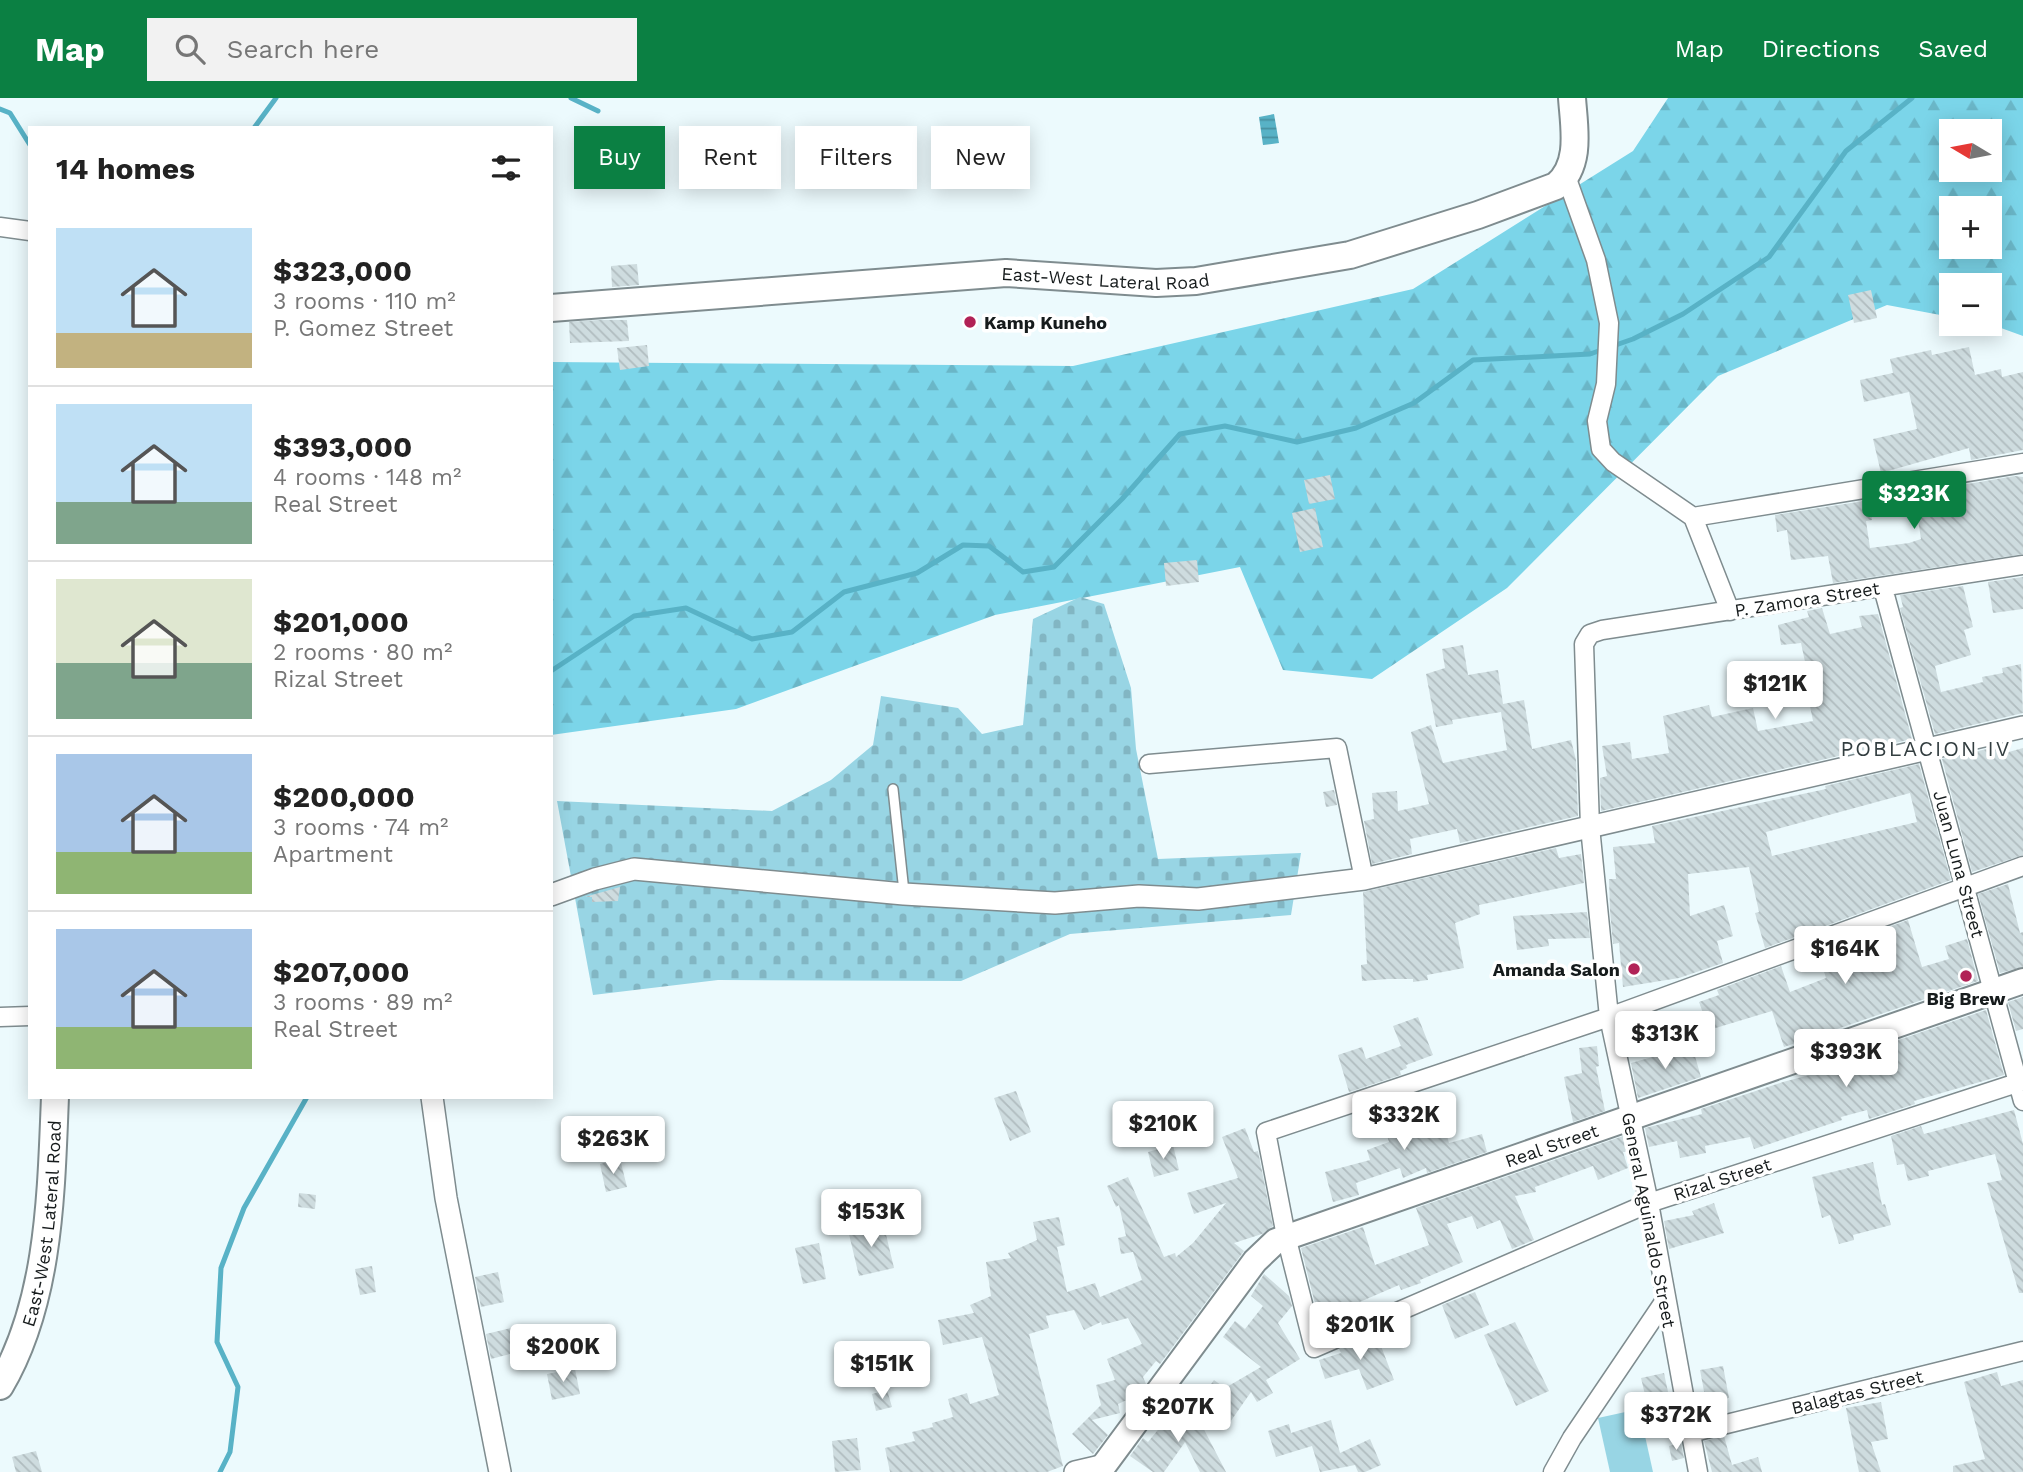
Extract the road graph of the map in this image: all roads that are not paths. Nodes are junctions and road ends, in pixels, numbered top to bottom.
1 (1572, 98) edge
2 (1566, 176) junction
3 (0, 226) edge
4 (28, 231) edge
5 (553, 308) edge
6 (2023, 463) edge
7 (1693, 517) junction
8 (2023, 565) edge
9 (1883, 588) junction
10 (1730, 611) junction
11 (1591, 634) joint
12 (2023, 727) edge
13 (1928, 746) junction
14 (1149, 764) dead end
15 (893, 789) dead end
16 (1590, 827) junction
17 (2023, 866) edge
18 (1364, 879) junction
19 (1965, 886) junction
20 (553, 894) edge
21 (904, 894) junction
22 (2023, 981) edge
23 (1993, 991) junction
24 (28, 1016) edge
25 (0, 1017) edge
26 (1609, 1017) junction
27 (2020, 1082) edge
28 (432, 1099) edge
29 (55, 1100) edge
30 (2023, 1101) edge
31 (1629, 1116) junction
32 (1648, 1203) junction
33 (1286, 1236) junction
34 (1666, 1299) junction
35 (2023, 1351) edge
36 (0, 1386) edge
37 (1690, 1433) junction
38 (1102, 1468) edge
39 (500, 1472) edge
40 (1075, 1472) edge
41 (1553, 1472) edge
42 (1698, 1472) edge

1 - 2 main road
2 - 5 main road, East-West Lateral Road
2 - 7 street
3 - 4 street
6 - 7 street
7 - 10 street
8 - 9 street, P. Zamora Street
9 - 10 street, P. Zamora Street
9 - 13 street, Juan Luna Street
10 - 11 street, P. Zamora Street
11 - 16 street, General Aguinaldo Street
12 - 13 street
13 - 16 street
13 - 19 street, Juan Luna Street
14 - 18 street
15 - 21 lane
16 - 18 street
16 - 26 street, General Aguinaldo Street
17 - 19 street
18 - 21 street
19 - 23 street, Juan Luna Street
19 - 26 street
20 - 21 street
22 - 23 main road, Real Street
23 - 27 street, Juan Luna Street
23 - 31 main road, Real Street
24 - 25 street
26 - 31 street, General Aguinaldo Street
26 - 33 street
27 - 30 street, Juan Luna Street
27 - 32 street, Rizal Street
28 - 39 street
29 - 36 main road, East-West Lateral Road
31 - 32 street, General Aguinaldo Street
31 - 33 main road, Real Street
32 - 33 street, Rizal Street
32 - 34 street, General Aguinaldo Street
33 - 38 main road, Real Street
34 - 37 street, General Aguinaldo Street
34 - 41 street
35 - 37 street, Balagtas Street
37 - 42 street, General Aguinaldo Street
38 - 40 street

